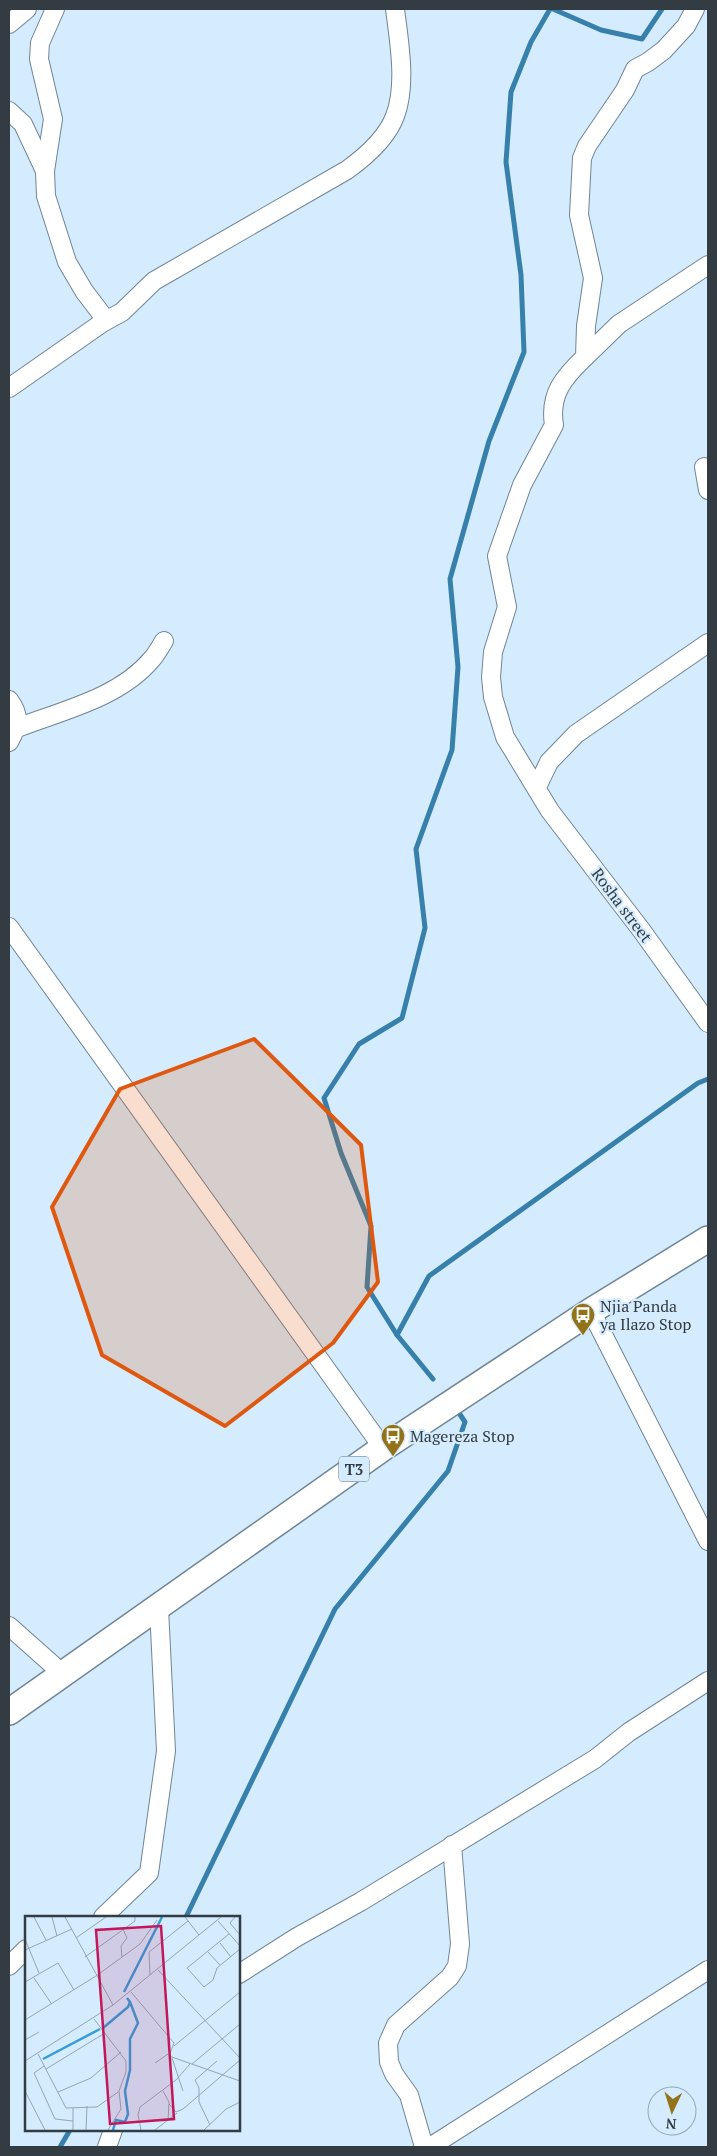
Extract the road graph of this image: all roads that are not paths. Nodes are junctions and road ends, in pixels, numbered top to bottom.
1 (27, 9) edge
2 (55, 9) edge
3 (395, 9) edge
4 (695, 9) edge
5 (9, 24) edge
6 (9, 111) edge
7 (45, 171) junction
8 (708, 265) edge
9 (106, 320) junction
10 (586, 357) junction
11 (9, 388) edge
12 (704, 467) dead end
13 (708, 490) edge
14 (164, 641) dead end
15 (708, 643) edge
16 (9, 700) edge
17 (13, 735) edge
18 (537, 787) junction
19 (9, 927) edge
20 (702, 1001) edge
21 (708, 1023) edge
22 (708, 1238) edge
23 (591, 1311) junction
24 (383, 1448) junction
25 (708, 1541) edge
26 (159, 1608) junction
27 (9, 1626) edge
28 (63, 1674) junction
29 (708, 1681) edge
30 (9, 1712) edge
31 (452, 1846) junction
32 (104, 1916) edge
33 (25, 1950) edge
34 (9, 1966) edge
35 (708, 1970) edge
36 (240, 1973) edge
37 (113, 2131) edge
38 (107, 2147) edge
39 (424, 2147) edge
40 (430, 2147) edge

1 - 5 street
2 - 7 street
3 - 9 street
4 - 10 street
6 - 7 street
7 - 9 street
8 - 10 street, Rosha street
9 - 11 street
10 - 18 street, Rosha street
12 - 13 street
14 - 17 street
15 - 18 street
16 - 17 street
18 - 20 street, Rosha street
19 - 24 street
20 - 21 street, Rosha street
22 - 23 highway, T3
23 - 24 highway, T3
23 - 25 street
24 - 26 highway, T3
26 - 28 highway, T3
26 - 32 street
27 - 28 street
28 - 30 highway, T3
29 - 31 street
31 - 36 street
31 - 39 street
33 - 34 street
35 - 40 street
37 - 38 street

